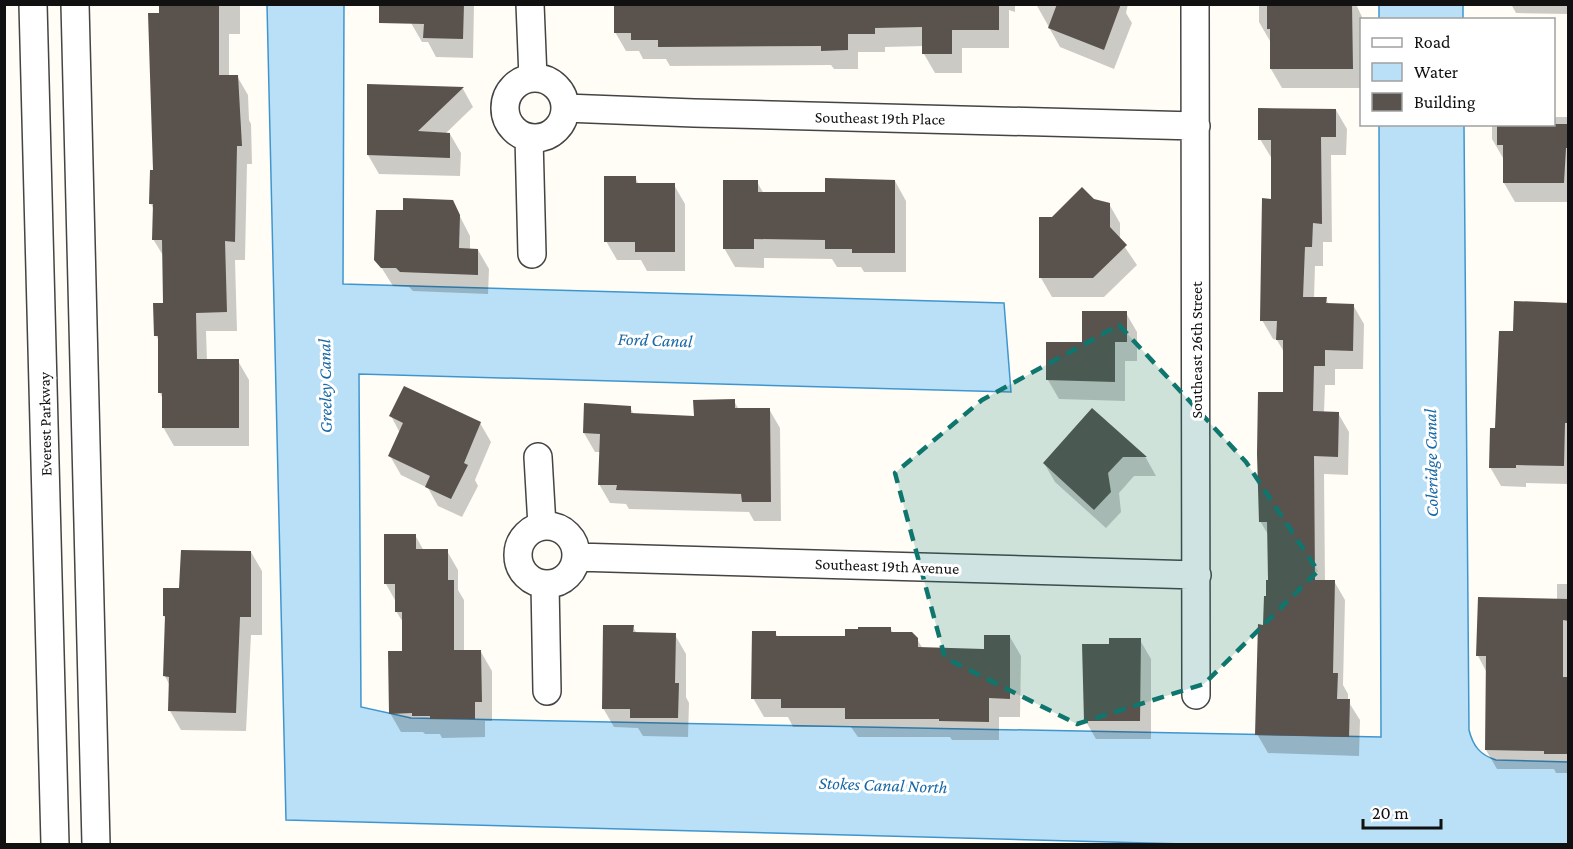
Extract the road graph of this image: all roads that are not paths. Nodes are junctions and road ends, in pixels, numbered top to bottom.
1 (33, 4) edge
2 (75, 4) edge
3 (530, 4) edge
4 (1196, 4) edge
5 (533, 78) junction
6 (565, 108) junction
7 (1196, 126) junction
8 (529, 138) junction
9 (41, 252) junction
10 (81, 252) junction
11 (532, 254) dead end
12 (538, 457) dead end
13 (542, 526) junction
14 (576, 557) junction
15 (1197, 574) junction
16 (545, 584) junction
17 (548, 691) dead end
18 (1196, 695) dead end
19 (55, 844) edge
20 (96, 844) edge

1 - 9 street, Everest Parkway
2 - 10 street
3 - 5 street
4 - 7 street, Southeast 26th Street
5 - 6 street
5 - 8 street
6 - 7 street, Southeast 19th Place
6 - 8 street
7 - 15 street, Southeast 26th Street
8 - 11 street
9 - 10 street
9 - 19 street, Everest Parkway
10 - 20 street
12 - 13 street
13 - 14 street
13 - 16 street
14 - 15 street, Southeast 19th Avenue
14 - 16 street
15 - 18 street, Southeast 26th Street
16 - 17 street

